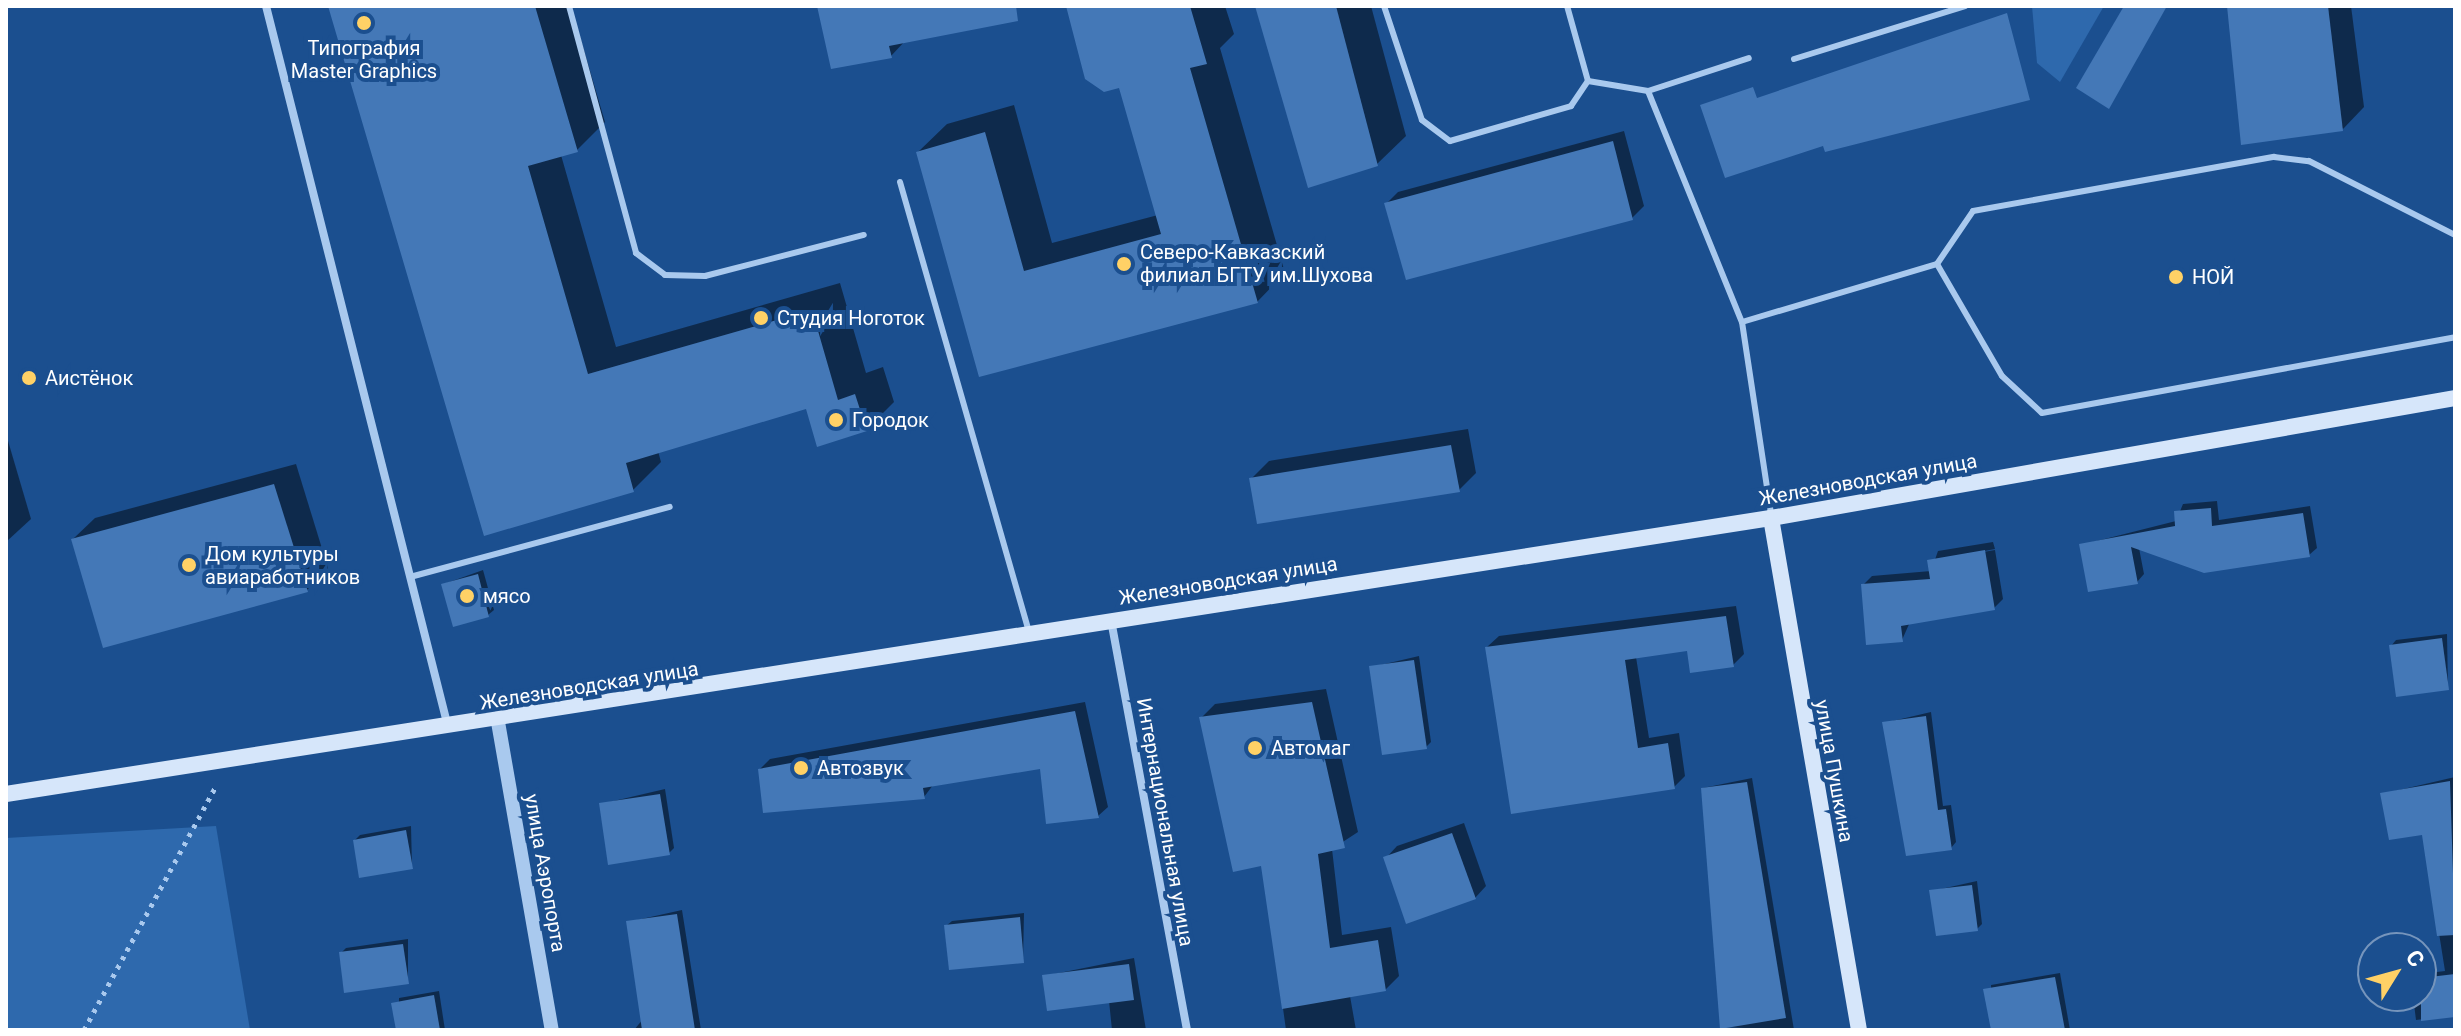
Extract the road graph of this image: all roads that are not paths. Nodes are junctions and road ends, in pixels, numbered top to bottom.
1 (266, 6) edge
2 (569, 6) edge
3 (1384, 6) edge
4 (1567, 6) edge
5 (1965, 6) edge
6 (1749, 58) dead end
7 (1794, 59) dead end
8 (1588, 81) junction
9 (1648, 91) junction
10 (900, 182) dead end
11 (864, 235) dead end
12 (2455, 235) edge
13 (1937, 264) junction
14 (1742, 322) junction
15 (2455, 337) edge
16 (2455, 398) edge
17 (670, 507) dead end
18 (1771, 518) junction
19 (410, 577) junction
20 (1111, 619) junction
21 (1029, 633) junction
22 (498, 722) junction
23 (449, 729) junction
24 (6, 794) edge
25 (552, 1030) edge
26 (1187, 1030) edge
27 (1859, 1030) edge

1 - 19 street
2 - 11 lane
3 - 8 lane
4 - 8 lane
5 - 7 lane
6 - 9 lane
8 - 9 lane
9 - 14 lane
10 - 21 lane
12 - 13 lane
13 - 14 lane
13 - 15 lane
14 - 18 lane
16 - 18 main road, Железноводская улица
17 - 19 lane
18 - 20 main road, Железноводская улица
18 - 27 main road, улица Пушкина
19 - 23 street
20 - 21 main road, Железноводская улица
20 - 26 street, Интернациональная улица
21 - 22 main road, Железноводская улица
22 - 23 main road, Железноводская улица
22 - 25 street, улица Аэропорта
23 - 24 main road, Железноводская улица

